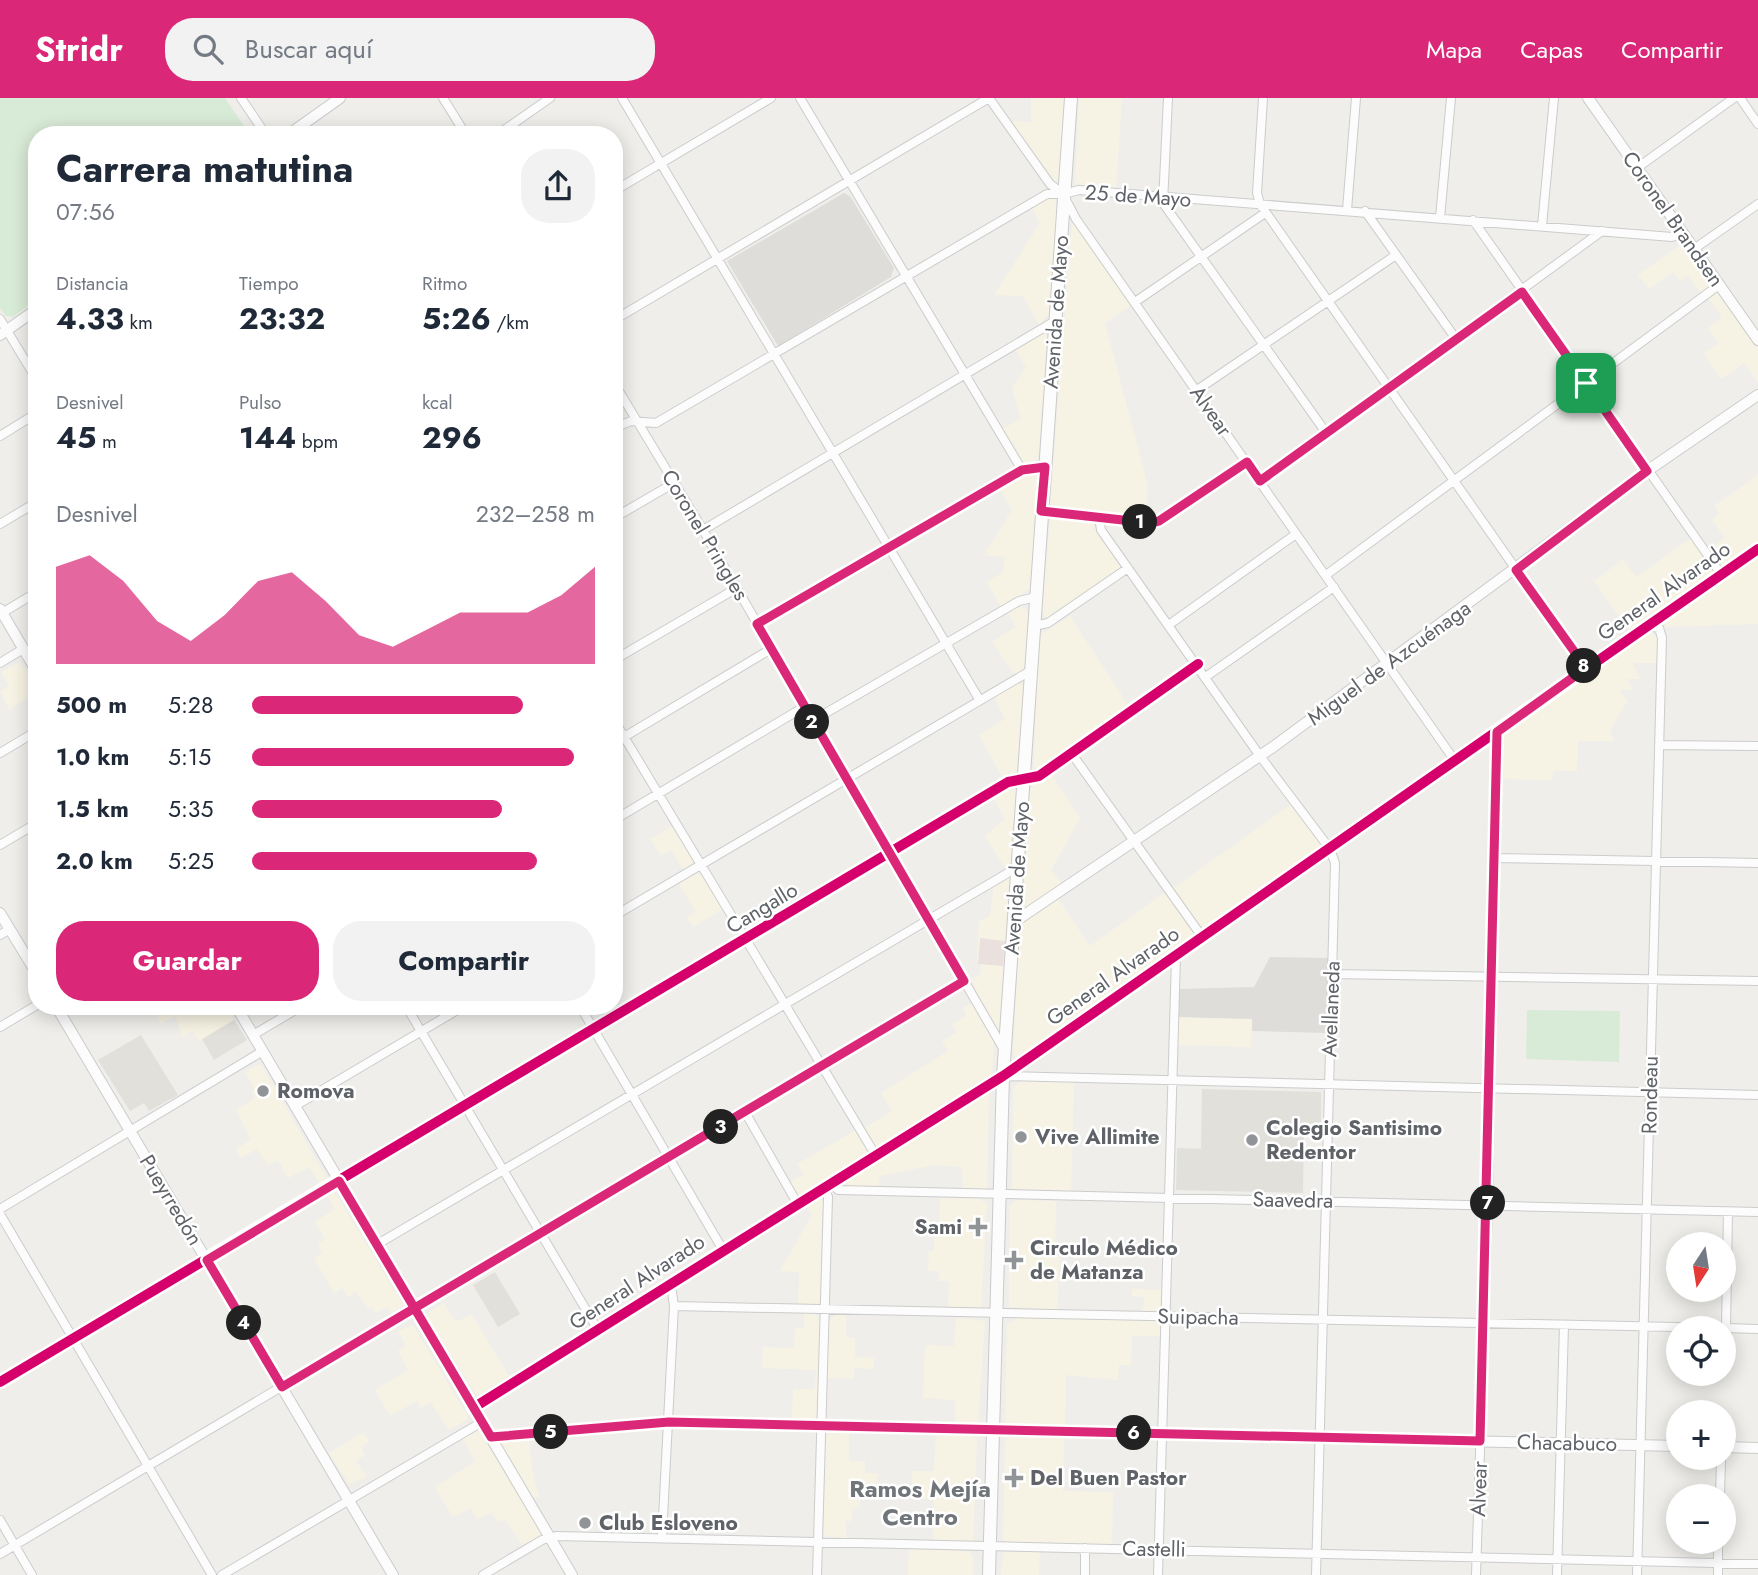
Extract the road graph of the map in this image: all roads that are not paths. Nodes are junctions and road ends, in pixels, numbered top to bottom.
1 (241, 98) edge
2 (340, 98) edge
3 (443, 98) edge
4 (550, 98) edge
5 (622, 98) edge
6 (771, 98) edge
7 (800, 98) edge
8 (989, 98) edge
9 (1071, 98) edge
10 (1168, 98) edge
11 (1263, 98) edge
12 (1356, 98) edge
13 (1451, 98) edge
14 (1554, 98) edge
15 (1588, 98) edge
16 (1737, 98) edge
17 (1758, 124) edge
18 (260, 126) edge
19 (301, 126) edge
20 (460, 126) edge
21 (509, 126) edge
22 (660, 164) junction
23 (1637, 167) junction
24 (848, 182) junction
25 (623, 186) edge
26 (1063, 194) junction
27 (1161, 198) junction
28 (1260, 204) junction
29 (1758, 204) edge
30 (1347, 210) junction
31 (1365, 211) junction
32 (1265, 213) junction
33 (1440, 218) junction
34 (1473, 220) junction
35 (1542, 226) junction
36 (1602, 231) junction
37 (1683, 234) junction
38 (1695, 249) junction
39 (1396, 255) junction
40 (1200, 256) junction
41 (717, 258) junction
42 (907, 275) junction
43 (1719, 285) junction
44 (1522, 292) junction
45 (1329, 301) junction
46 (1135, 302) junction
47 (623, 315) edge
48 (28, 316) edge
49 (0, 319) edge
50 (1055, 321) junction
51 (4, 333) edge
52 (1757, 337) edge
53 (1456, 339) junction
54 (1265, 346) junction
55 (774, 354) junction
56 (28, 367) edge
57 (964, 374) junction
58 (1586, 383) junction
59 (1390, 388) junction
60 (1197, 390) junction
61 (1758, 395) edge
62 (623, 398) edge
63 (28, 419) edge
64 (623, 423) edge
65 (638, 423) junction
66 (1327, 434) junction
67 (0, 436) edge
68 (834, 453) junction
69 (1247, 462) junction
70 (1045, 467) junction
71 (1022, 470) junction
72 (1647, 471) junction
73 (1260, 481) junction
74 (1455, 481) junction
75 (674, 483) junction
76 (28, 507) edge
77 (1041, 511) junction
78 (623, 512) edge
79 (1099, 517) junction
80 (0, 524) edge
81 (703, 530) junction
82 (1296, 534) junction
83 (891, 549) junction
84 (1758, 549) edge
85 (1128, 568) junction
86 (1516, 570) junction
87 (1721, 574) junction
88 (1326, 575) junction
89 (1334, 587) junction
90 (737, 588) junction
91 (28, 597) edge
92 (1035, 597) junction
93 (1, 611) edge
94 (757, 624) junction
95 (1170, 624) junction
96 (1033, 626) junction
97 (1646, 626) junction
98 (945, 643) junction
99 (23, 649) junction
100 (771, 649) junction
101 (623, 655) edge
102 (28, 657) edge
103 (0, 663) edge
104 (1198, 663) junction
105 (1387, 666) junction
106 (1586, 668) junction
107 (1030, 671) junction
108 (1207, 676) junction
109 (979, 699) junction
110 (804, 707) junction
111 (812, 721) junction
112 (1497, 732) junction
113 (28, 736) edge
114 (624, 737) joint
115 (1659, 745) junction
116 (1758, 746) edge
117 (0, 753) edge
118 (1072, 754) junction
119 (1260, 755) junction
120 (1455, 761) junction
121 (846, 779) junction
122 (1023, 779) junction
123 (658, 793) junction
124 (623, 814) edge
125 (28, 828) edge
126 (1132, 840) junction
127 (0, 845) edge
128 (1330, 849) junction
129 (890, 853) junction
130 (1496, 858) junction
131 (1655, 861) junction
132 (1758, 863) edge
133 (701, 864) junction
134 (1018, 867) junction
135 (623, 911) edge
136 (0, 913) edge
137 (928, 919) junction
138 (1014, 922) junction
139 (5, 932) edge
140 (1203, 938) junction
141 (746, 940) junction
142 (1176, 957) junction
143 (28, 962) edge
144 (1332, 974) junction
145 (1493, 976) junction
146 (1653, 979) junction
147 (964, 981) junction
148 (1758, 981) edge
149 (782, 1004) junction
150 (28, 1010) edge
151 (623, 1013) edge
152 (61, 1015) edge
153 (241, 1015) edge
154 (287, 1015) edge
155 (411, 1015) edge
156 (449, 1015) edge
157 (585, 1015) edge
158 (619, 1015) edge
159 (0, 1027) edge
160 (594, 1030) junction
161 (421, 1032) junction
162 (253, 1035) junction
163 (263, 1051) junction
164 (1005, 1051) junction
165 (821, 1067) junction
166 (1003, 1076) junction
167 (1172, 1081) junction
168 (1328, 1084) junction
169 (1491, 1090) junction
170 (1649, 1093) junction
171 (1758, 1095) edge
172 (630, 1096) junction
173 (466, 1105) junction
174 (295, 1106) junction
175 (745, 1112) junction
176 (130, 1130) junction
177 (876, 1156) junction
178 (667, 1158) junction
179 (504, 1170) junction
180 (339, 1181) junction
181 (828, 1185) junction
182 (999, 1195) junction
183 (1169, 1197) junction
184 (1324, 1200) junction
185 (797, 1203) junction
186 (1488, 1206) junction
187 (1647, 1209) junction
188 (0, 1211) edge
189 (1728, 1212) junction
190 (1758, 1212) edge
191 (542, 1234) junction
192 (376, 1245) junction
193 (723, 1250) junction
194 (207, 1260) junction
195 (671, 1285) junction
196 (674, 1306) junction
197 (413, 1310) junction
198 (825, 1310) junction
199 (996, 1313) junction
200 (1724, 1316) edge
201 (1165, 1317) junction
202 (1322, 1319) junction
203 (1484, 1322) junction
204 (1564, 1325) junction
205 (1644, 1327) junction
206 (1666, 1327) edge
207 (1736, 1328) edge
208 (1758, 1329) edge
209 (598, 1330) junction
210 (73, 1339) junction
211 (0, 1382) edge
212 (282, 1387) junction
213 (473, 1408) junction
214 (482, 1422) junction
215 (669, 1422) junction
216 (822, 1426) junction
217 (993, 1430) junction
218 (1162, 1434) junction
219 (491, 1437) junction
220 (1320, 1439) junction
221 (1480, 1441) junction
222 (1562, 1443) junction
223 (1640, 1444) junction
224 (1666, 1445) edge
225 (1736, 1447) edge
226 (1758, 1448) edge
227 (148, 1466) junction
228 (348, 1501) junction
229 (0, 1520) edge
230 (549, 1536) junction
231 (662, 1537) junction
232 (817, 1542) junction
233 (15, 1545) junction
234 (989, 1545) junction
235 (1086, 1548) junction
236 (1159, 1549) junction
237 (0, 1554) edge
238 (1317, 1554) junction
239 (1718, 1554) edge
240 (1477, 1559) junction
241 (1557, 1559) junction
242 (1637, 1561) junction
243 (1718, 1563) junction
244 (1758, 1564) edge
245 (32, 1575) edge
246 (212, 1575) edge
247 (222, 1575) edge
248 (393, 1575) edge
249 (483, 1575) edge
250 (572, 1575) edge
251 (817, 1575) edge
252 (989, 1575) edge
253 (1084, 1575) edge
254 (1158, 1575) edge
255 (1316, 1575) edge
256 (1476, 1575) edge
257 (1557, 1575) edge
258 (1637, 1575) edge
259 (1718, 1575) edge

1 - 18 street
2 - 19 street
3 - 20 street
4 - 21 street
5 - 22 street
6 - 22 street
7 - 24 street
8 - 24 street
8 - 26 street, Alvear
9 - 26 main road, Avenida de Mayo
10 - 27 street
11 - 28 street
12 - 30 street
13 - 33 street
14 - 35 street
15 - 23 street, Coronel Brandsen
16 - 17 street
16 - 23 street
22 - 25 street
22 - 41 street
23 - 37 street, Coronel Brandsen
24 - 41 street
24 - 42 street
26 - 27 street, 25 de Mayo
26 - 42 street, 25 de Mayo
26 - 46 street, Alvear
26 - 50 main road, Avenida de Mayo
27 - 28 street, 25 de Mayo
27 - 40 street
28 - 30 street, 25 de Mayo
28 - 32 street
29 - 38 street
30 - 31 street, 25 de Mayo
31 - 33 street, 25 de Mayo
31 - 39 street
32 - 40 street
32 - 45 street
33 - 34 street, 25 de Mayo
34 - 35 street, 25 de Mayo
34 - 44 street
35 - 36 street, 25 de Mayo
36 - 37 street, 25 de Mayo
36 - 44 street
37 - 38 street, Coronel Brandsen
38 - 43 street, Coronel Brandsen
39 - 45 street
39 - 53 street
40 - 46 street
40 - 54 street
41 - 47 street
41 - 55 street
42 - 55 street, 25 de Mayo
42 - 57 street
43 - 52 street, Coronel Brandsen
43 - 58 street
44 - 53 street
44 - 58 street
45 - 54 street
45 - 59 street
46 - 60 street, Alvear
48 - 51 street
49 - 51 street
50 - 57 street
50 - 70 main road, Avenida de Mayo
51 - 56 street
53 - 59 street
54 - 60 street
54 - 66 street
55 - 65 street, 25 de Mayo
55 - 68 street
57 - 68 street
57 - 71 street
58 - 72 street
58 - 74 street
59 - 66 street
59 - 74 street
60 - 69 street, Alvear
61 - 72 street, Miguel de Azcuénaga
62 - 65 street, Coronel Pringles
63 - 67 street
64 - 65 street, 25 de Mayo
65 - 75 street, Coronel Pringles
66 - 73 street
68 - 81 street
68 - 83 street
69 - 73 street, Alvear
69 - 79 street
70 - 71 street
70 - 77 main road, Avenida de Mayo
71 - 83 street
72 - 86 street, Miguel de Azcuénaga
72 - 87 street
73 - 82 street, Alvear
74 - 86 street
74 - 88 street
75 - 78 street
75 - 81 street, Coronel Pringles
76 - 80 street
77 - 79 street
77 - 92 main road, Avenida de Mayo
79 - 85 street, Avellaneda
81 - 90 street, Coronel Pringles
82 - 88 street, Alvear
82 - 95 street
83 - 94 street
83 - 98 street
84 - 87 street, General Alvarado
85 - 95 street, Avellaneda
85 - 96 street
86 - 105 street, Miguel de Azcuénaga
86 - 106 street
87 - 97 street, General Alvarado
88 - 89 street, Alvear
89 - 105 street, Alvear
89 - 108 street
90 - 94 street, Coronel Pringles
90 - 101 street
91 - 93 street
92 - 96 main road, Avenida de Mayo
92 - 98 street
93 - 99 street
94 - 100 street, Coronel Pringles
95 - 104 street, Avellaneda
96 - 107 main road, Avenida de Mayo
97 - 106 street, General Alvarado
97 - 115 street, Rondeau
98 - 109 street
98 - 111 street
99 - 102 street
99 - 103 street
100 - 110 street, Coronel Pringles
100 - 114 street
104 - 108 street, Avellaneda
104 - 118 street, Cangallo
105 - 119 street, Miguel de Azcuénaga
105 - 120 street, Alvear
106 - 112 street, General Alvarado
107 - 109 street
107 - 122 main road, Avenida de Mayo
108 - 119 street, Avellaneda
109 - 121 street
110 - 111 street, Coronel Pringles
110 - 123 street
111 - 121 street, Coronel Pringles
112 - 120 street, General Alvarado
112 - 130 street, Alvear
113 - 117 street
114 - 123 street
115 - 116 street
115 - 131 street, Rondeau
118 - 122 street, Cangallo
118 - 126 street
119 - 126 street, Miguel de Azcuénaga
119 - 128 street, Avellaneda
120 - 128 street, General Alvarado
121 - 129 street, Coronel Pringles
121 - 133 street
122 - 129 street, Cangallo
122 - 134 main road, Avenida de Mayo
123 - 124 street
123 - 133 street
125 - 127 street
126 - 138 street, Miguel de Azcuénaga
126 - 140 street
128 - 140 street, General Alvarado
128 - 144 street, Avellaneda
129 - 137 street, Coronel Pringles
129 - 141 street, Cangallo
130 - 131 street
130 - 145 street, Alvear
131 - 132 street
131 - 146 street, Rondeau
133 - 135 street
133 - 141 street
134 - 137 street
134 - 138 main road, Avenida de Mayo
136 - 139 street
137 - 147 street, Coronel Pringles
137 - 149 street
138 - 164 main road, Avenida de Mayo
139 - 143 street
140 - 142 street, General Alvarado
141 - 149 street
141 - 151 street, Cangallo
142 - 166 street, General Alvarado
142 - 167 street
144 - 145 street
144 - 168 street, Avellaneda
145 - 146 street
145 - 169 street, Alvear
146 - 148 street
146 - 170 street, Rondeau
147 - 164 street, Coronel Pringles
147 - 165 street
149 - 165 street
149 - 172 street
150 - 159 street
152 - 176 street, Pueyrredón
153 - 162 street
154 - 162 street
155 - 161 street
156 - 161 street
157 - 160 street
158 - 160 street, Cangallo
160 - 172 street
160 - 173 street, Cangallo
161 - 173 street
161 - 174 street
162 - 163 street
163 - 174 street
163 - 176 street
164 - 166 main road, Avenida de Mayo
165 - 175 street
165 - 177 street
166 - 167 street
166 - 177 street, General Alvarado
166 - 182 main road, Avenida de Mayo
167 - 168 street
167 - 183 street
168 - 169 street
168 - 184 street, Avellaneda
169 - 170 street
169 - 186 street, Alvear
170 - 171 street
170 - 187 street, Rondeau
172 - 178 street
172 - 179 street
173 - 179 street
173 - 180 street, Cangallo
174 - 180 street
175 - 178 street
175 - 185 street
176 - 188 street
176 - 194 street, Pueyrredón
177 - 181 street, General Alvarado
178 - 191 street
178 - 193 street
179 - 191 street
179 - 192 street
180 - 192 street
180 - 194 street, Cangallo
181 - 182 street, Saavedra
181 - 185 street, General Alvarado
181 - 198 street
182 - 183 street, Saavedra
182 - 199 main road, Avenida de Mayo
183 - 184 street, Saavedra
183 - 201 street
184 - 186 street, Saavedra
184 - 202 street, Avellaneda
185 - 193 street, General Alvarado
186 - 187 street, Saavedra
186 - 203 street, Alvear
187 - 189 street, Saavedra
187 - 205 street, Rondeau
188 - 210 street
189 - 190 street, Saavedra
189 - 200 street
191 - 197 street
191 - 209 street
192 - 197 street
193 - 195 street, General Alvarado
194 - 210 street, Cangallo
194 - 212 street, Pueyrredón
195 - 196 street
195 - 209 street, General Alvarado
196 - 198 street, Suipacha
196 - 215 street
197 - 212 street
197 - 213 street
198 - 199 street, Suipacha
198 - 216 street
199 - 201 street, Suipacha
199 - 217 main road, Avenida de Mayo
201 - 202 street, Suipacha
201 - 218 street
202 - 203 street, Suipacha
202 - 220 street, Avellaneda
203 - 204 street, Suipacha
203 - 221 street, Alvear
204 - 205 street, Suipacha
204 - 222 street
205 - 206 street, Suipacha
205 - 223 street, Rondeau
207 - 208 street, Suipacha
209 - 213 street, General Alvarado
210 - 211 street, Cangallo
210 - 227 street
212 - 227 street
212 - 228 street, Pueyrredón
213 - 214 street
214 - 219 street
214 - 228 street
215 - 216 street, Chacabuco
215 - 219 street, Chacabuco
215 - 231 street
216 - 217 street, Chacabuco
216 - 232 street
217 - 218 street, Chacabuco
217 - 234 main road, Avenida de Mayo
218 - 220 street, Chacabuco
218 - 236 street
219 - 230 street
220 - 221 street, Chacabuco
220 - 238 street, Avellaneda
221 - 222 street, Chacabuco
221 - 240 street, Alvear
222 - 223 street, Chacabuco
222 - 241 street
223 - 224 street, Chacabuco
223 - 242 street, Rondeau
225 - 226 street
227 - 233 street
227 - 246 street
228 - 247 street
228 - 248 street, Pueyrredón
229 - 233 street
230 - 231 street, Castelli
230 - 249 street
230 - 250 street
231 - 232 street, Castelli
232 - 234 street, Castelli
232 - 251 street
233 - 237 street
233 - 245 street
234 - 235 street, Castelli
234 - 252 main road, Avenida de Mayo
235 - 236 street, Castelli
235 - 253 street
236 - 238 street, Castelli
236 - 254 street
238 - 240 street, Castelli
238 - 255 street, Avellaneda
239 - 243 street
240 - 241 street, Castelli
240 - 256 street, Alvear
241 - 242 street, Castelli
241 - 257 street
242 - 243 street, Castelli
242 - 258 street, Rondeau
243 - 244 street, Castelli
243 - 259 street

